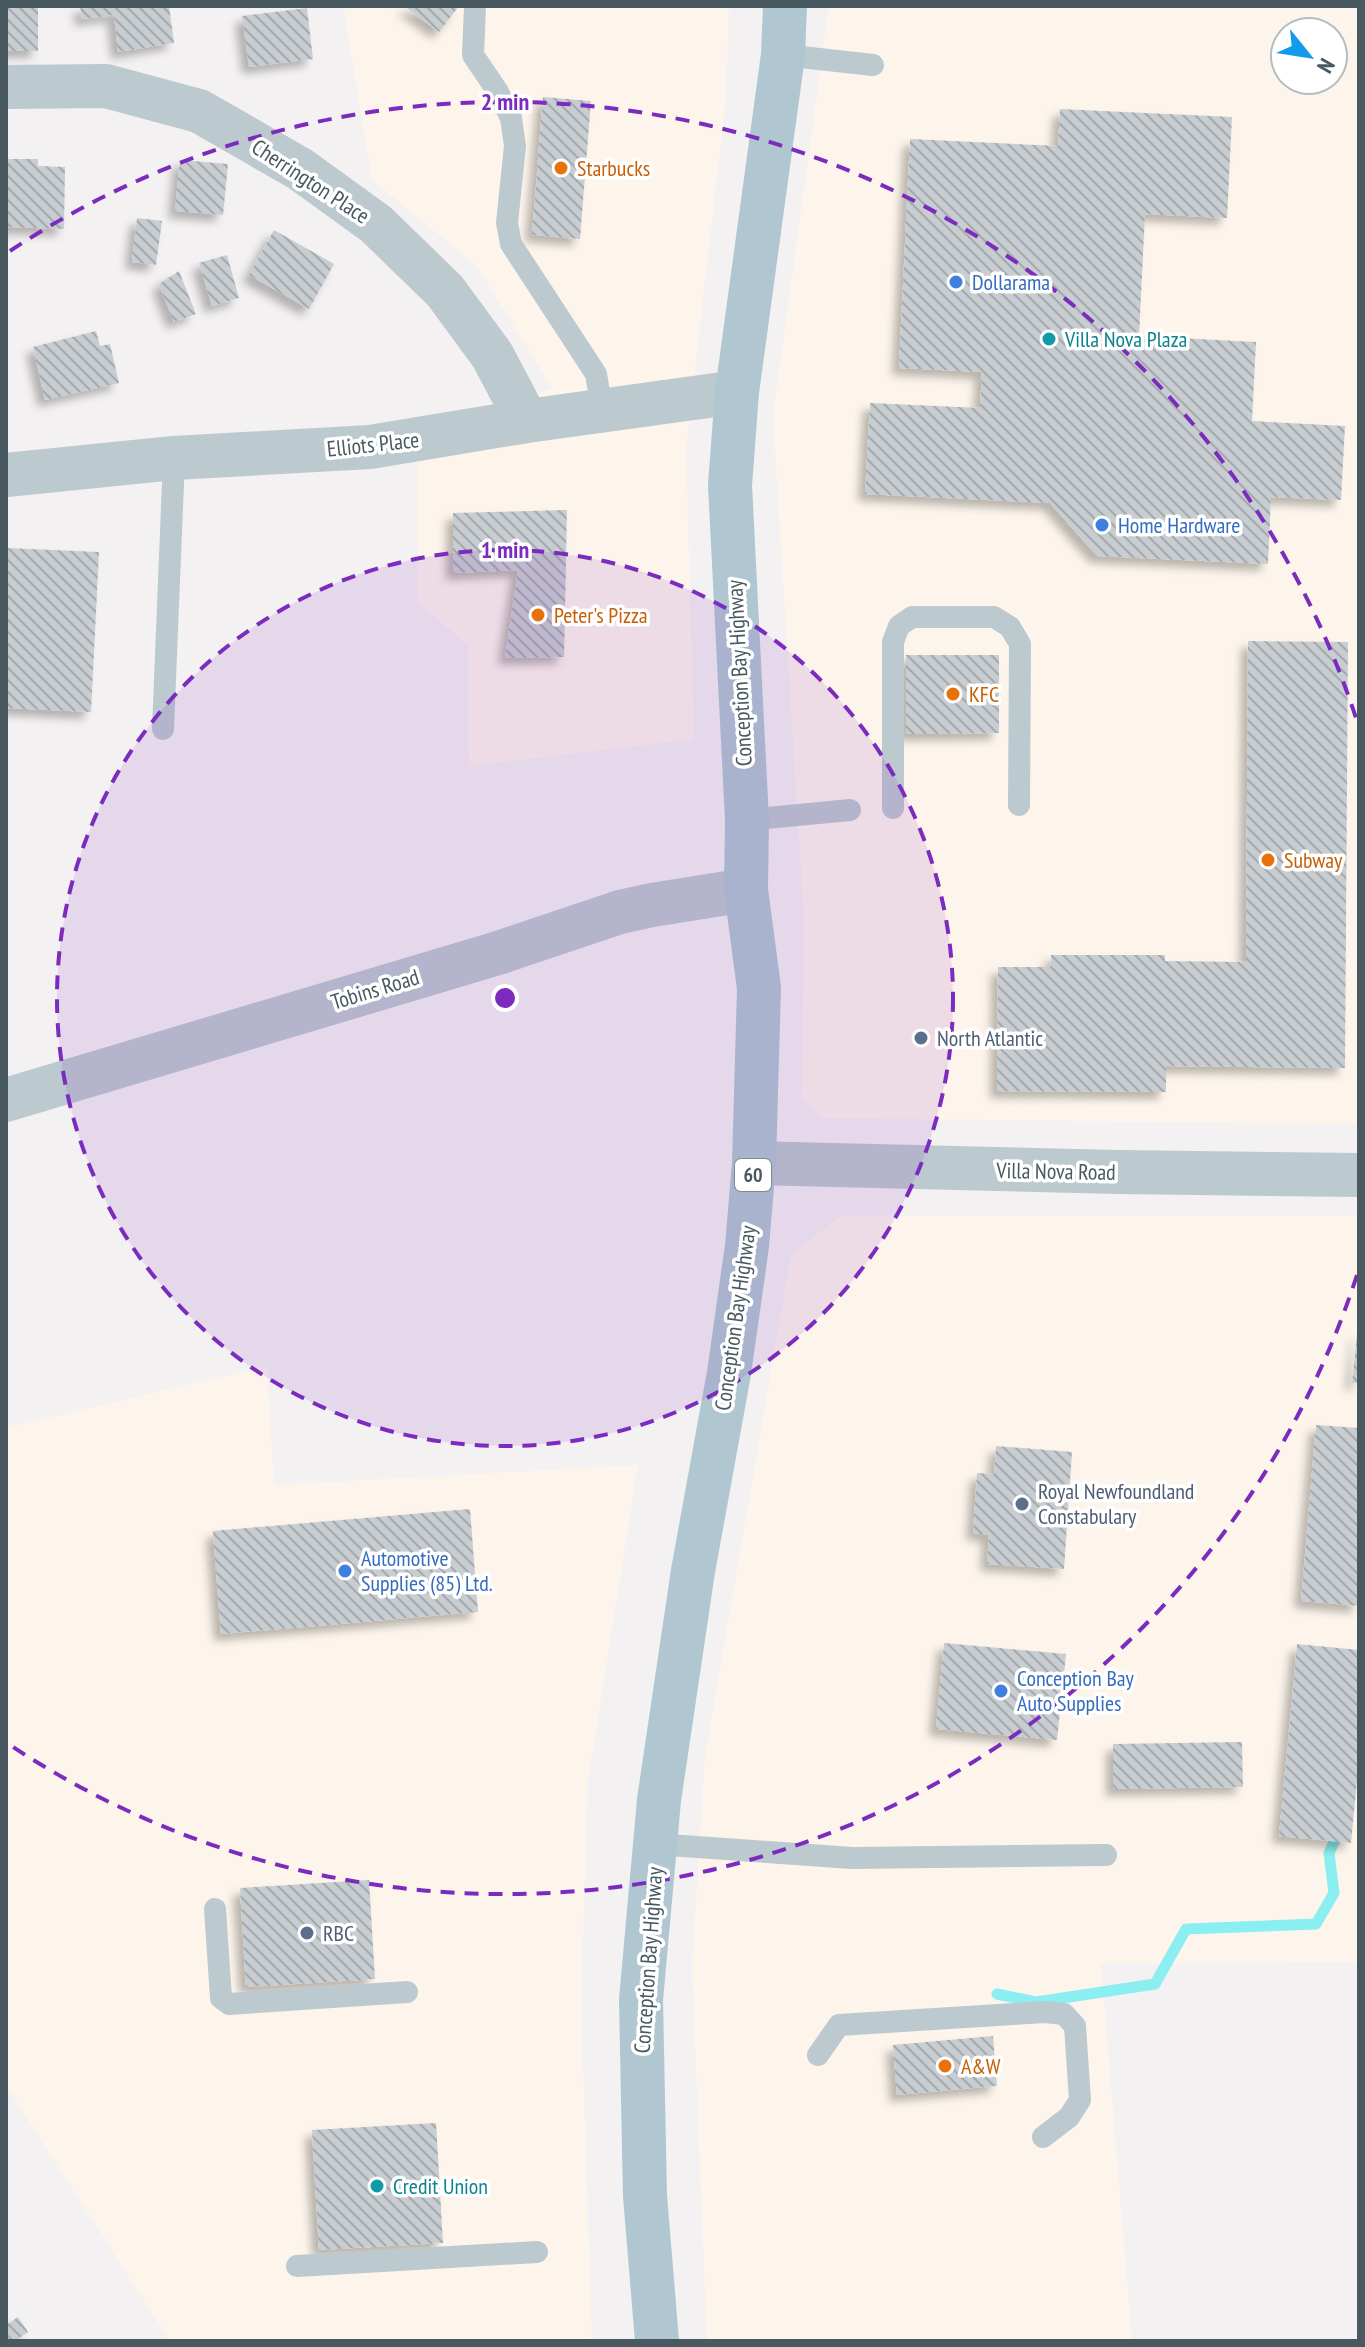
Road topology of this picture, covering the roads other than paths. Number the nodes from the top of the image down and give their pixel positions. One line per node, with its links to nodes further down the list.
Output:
1 (475, 6): 7 (lane)
2 (785, 6): 3 (main road, Conception Bay Highway / 60)
3 (783, 55): 4 (lane); 6 (main road, Conception Bay Highway / 60)
4 (873, 65)
5 (6, 87): 8 (street, Cherrington Place)
6 (737, 392): 7 (street, Elliots Place); 15 (main road, Conception Bay Highway / 60)
7 (602, 410): 8 (street, Elliots Place)
8 (527, 421): 9 (street, Elliots Place)
9 (174, 458): 10 (street, Elliots Place); 11 (lane)
10 (6, 475)
11 (163, 729)
12 (1019, 805): 13 (lane)
13 (893, 808)
14 (850, 810): 15 (lane)
15 (747, 820): 16 (main road, Conception Bay Highway / 60)
16 (746, 890): 17 (street, Tobins Road); 18 (main road, Conception Bay Highway / 60)
17 (6, 1100)
18 (754, 1163): 19 (street, Villa Nova Road); 20 (main road, Conception Bay Highway / 60)
19 (1359, 1175)
20 (655, 1844): 21 (lane); 28 (main road, Conception Bay Highway / 60)
21 (1106, 1855)
22 (215, 1909): 23 (lane)
23 (407, 1992)
24 (818, 2055): 25 (lane)
25 (1043, 2137)
26 (537, 2252): 27 (lane)
27 (297, 2266)
28 (657, 2341)

